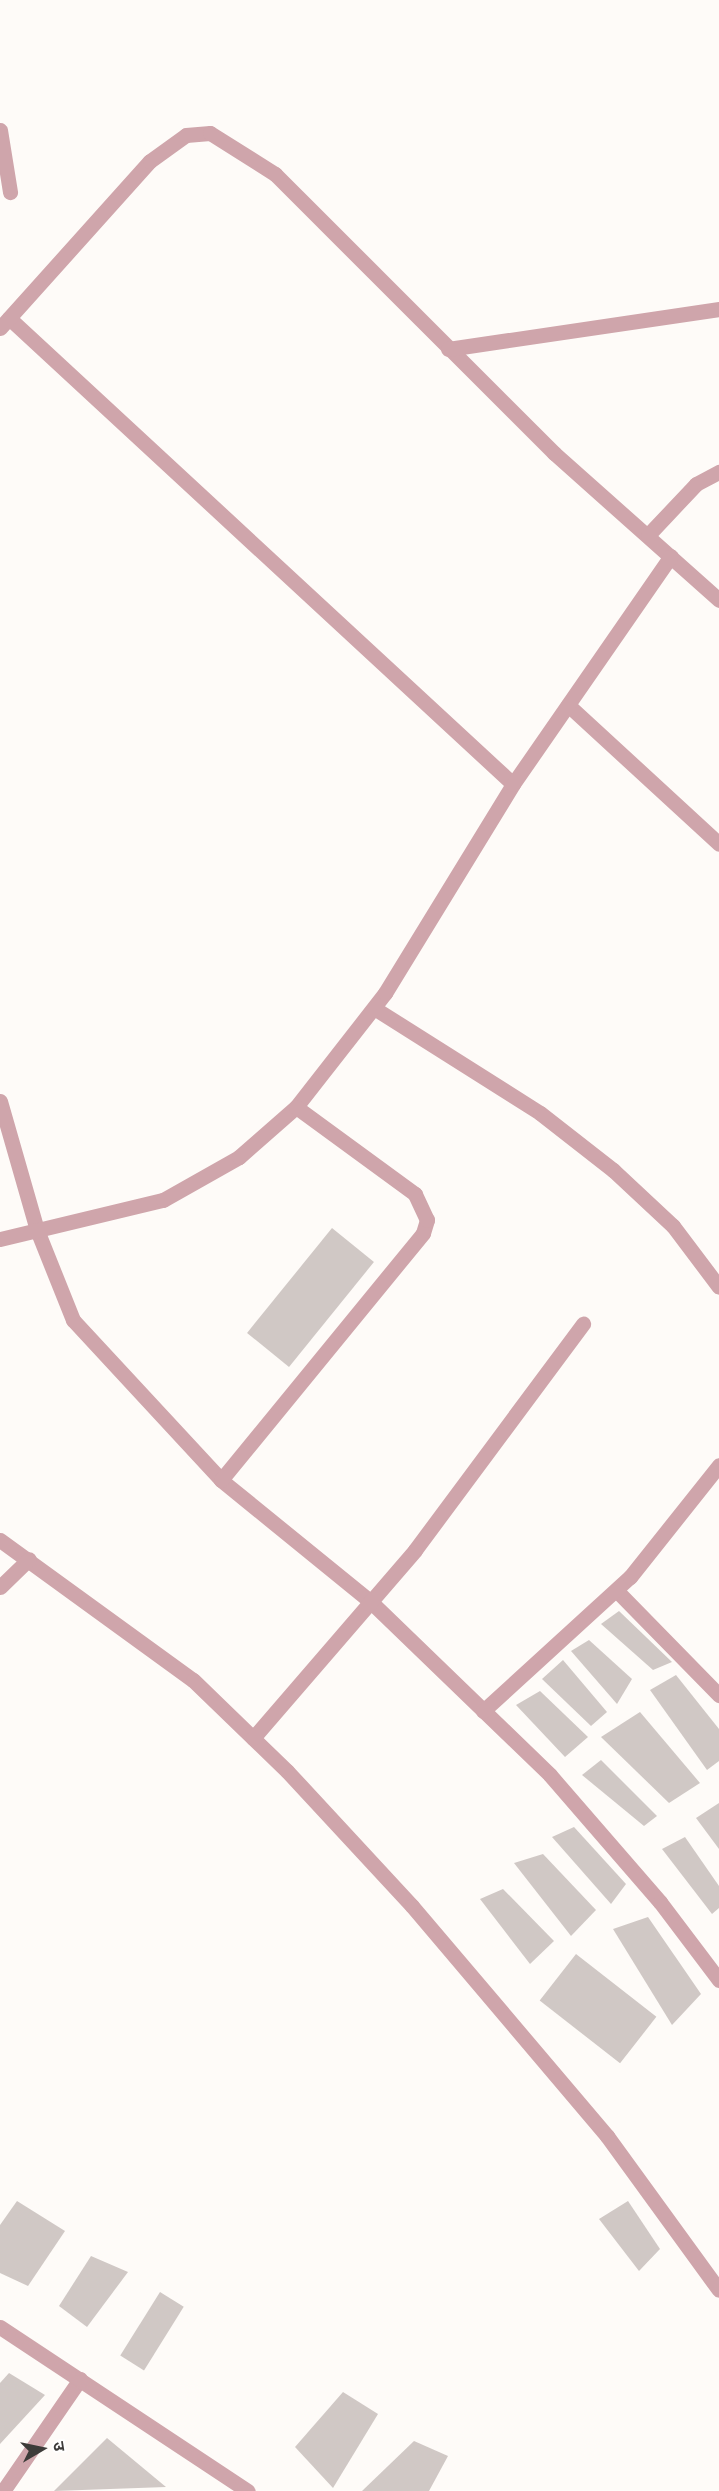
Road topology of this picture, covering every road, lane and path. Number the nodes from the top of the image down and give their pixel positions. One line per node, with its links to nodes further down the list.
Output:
1 (0, 130): 2 (street)
2 (10, 192)
3 (719, 309): 5 (street)
4 (5, 323): 5 (street); 11 (street)
5 (448, 349): 7 (street)
6 (719, 472): 7 (street)
7 (648, 535): 8 (street)
8 (671, 556): 9 (street); 10 (street)
9 (719, 600)
10 (568, 705): 11 (street); 12 (street)
11 (513, 784): 13 (street)
12 (719, 844)
13 (374, 1008): 15 (street); 18 (street)
14 (0, 1101): 16 (street)
15 (296, 1107): 16 (street); 21 (street)
16 (37, 1230): 17 (street); 21 (street)
17 (0, 1239)
18 (719, 1287)
19 (583, 1324): 26 (street)
20 (719, 1465): 25 (street)
21 (221, 1480): 26 (street)
22 (0, 1540): 23 (street)
23 (28, 1559): 24 (street); 29 (street)
24 (0, 1587)
25 (617, 1591): 27 (street); 28 (street)
26 (370, 1601): 28 (street); 29 (street)
27 (719, 1695)
28 (483, 1711): 30 (street)
29 (253, 1738): 31 (street)
30 (719, 1980)
31 (719, 2290)
32 (0, 2327): 33 (street)
33 (80, 2379): 34 (street); 35 (street)
34 (3, 2491)
35 (248, 2491)

